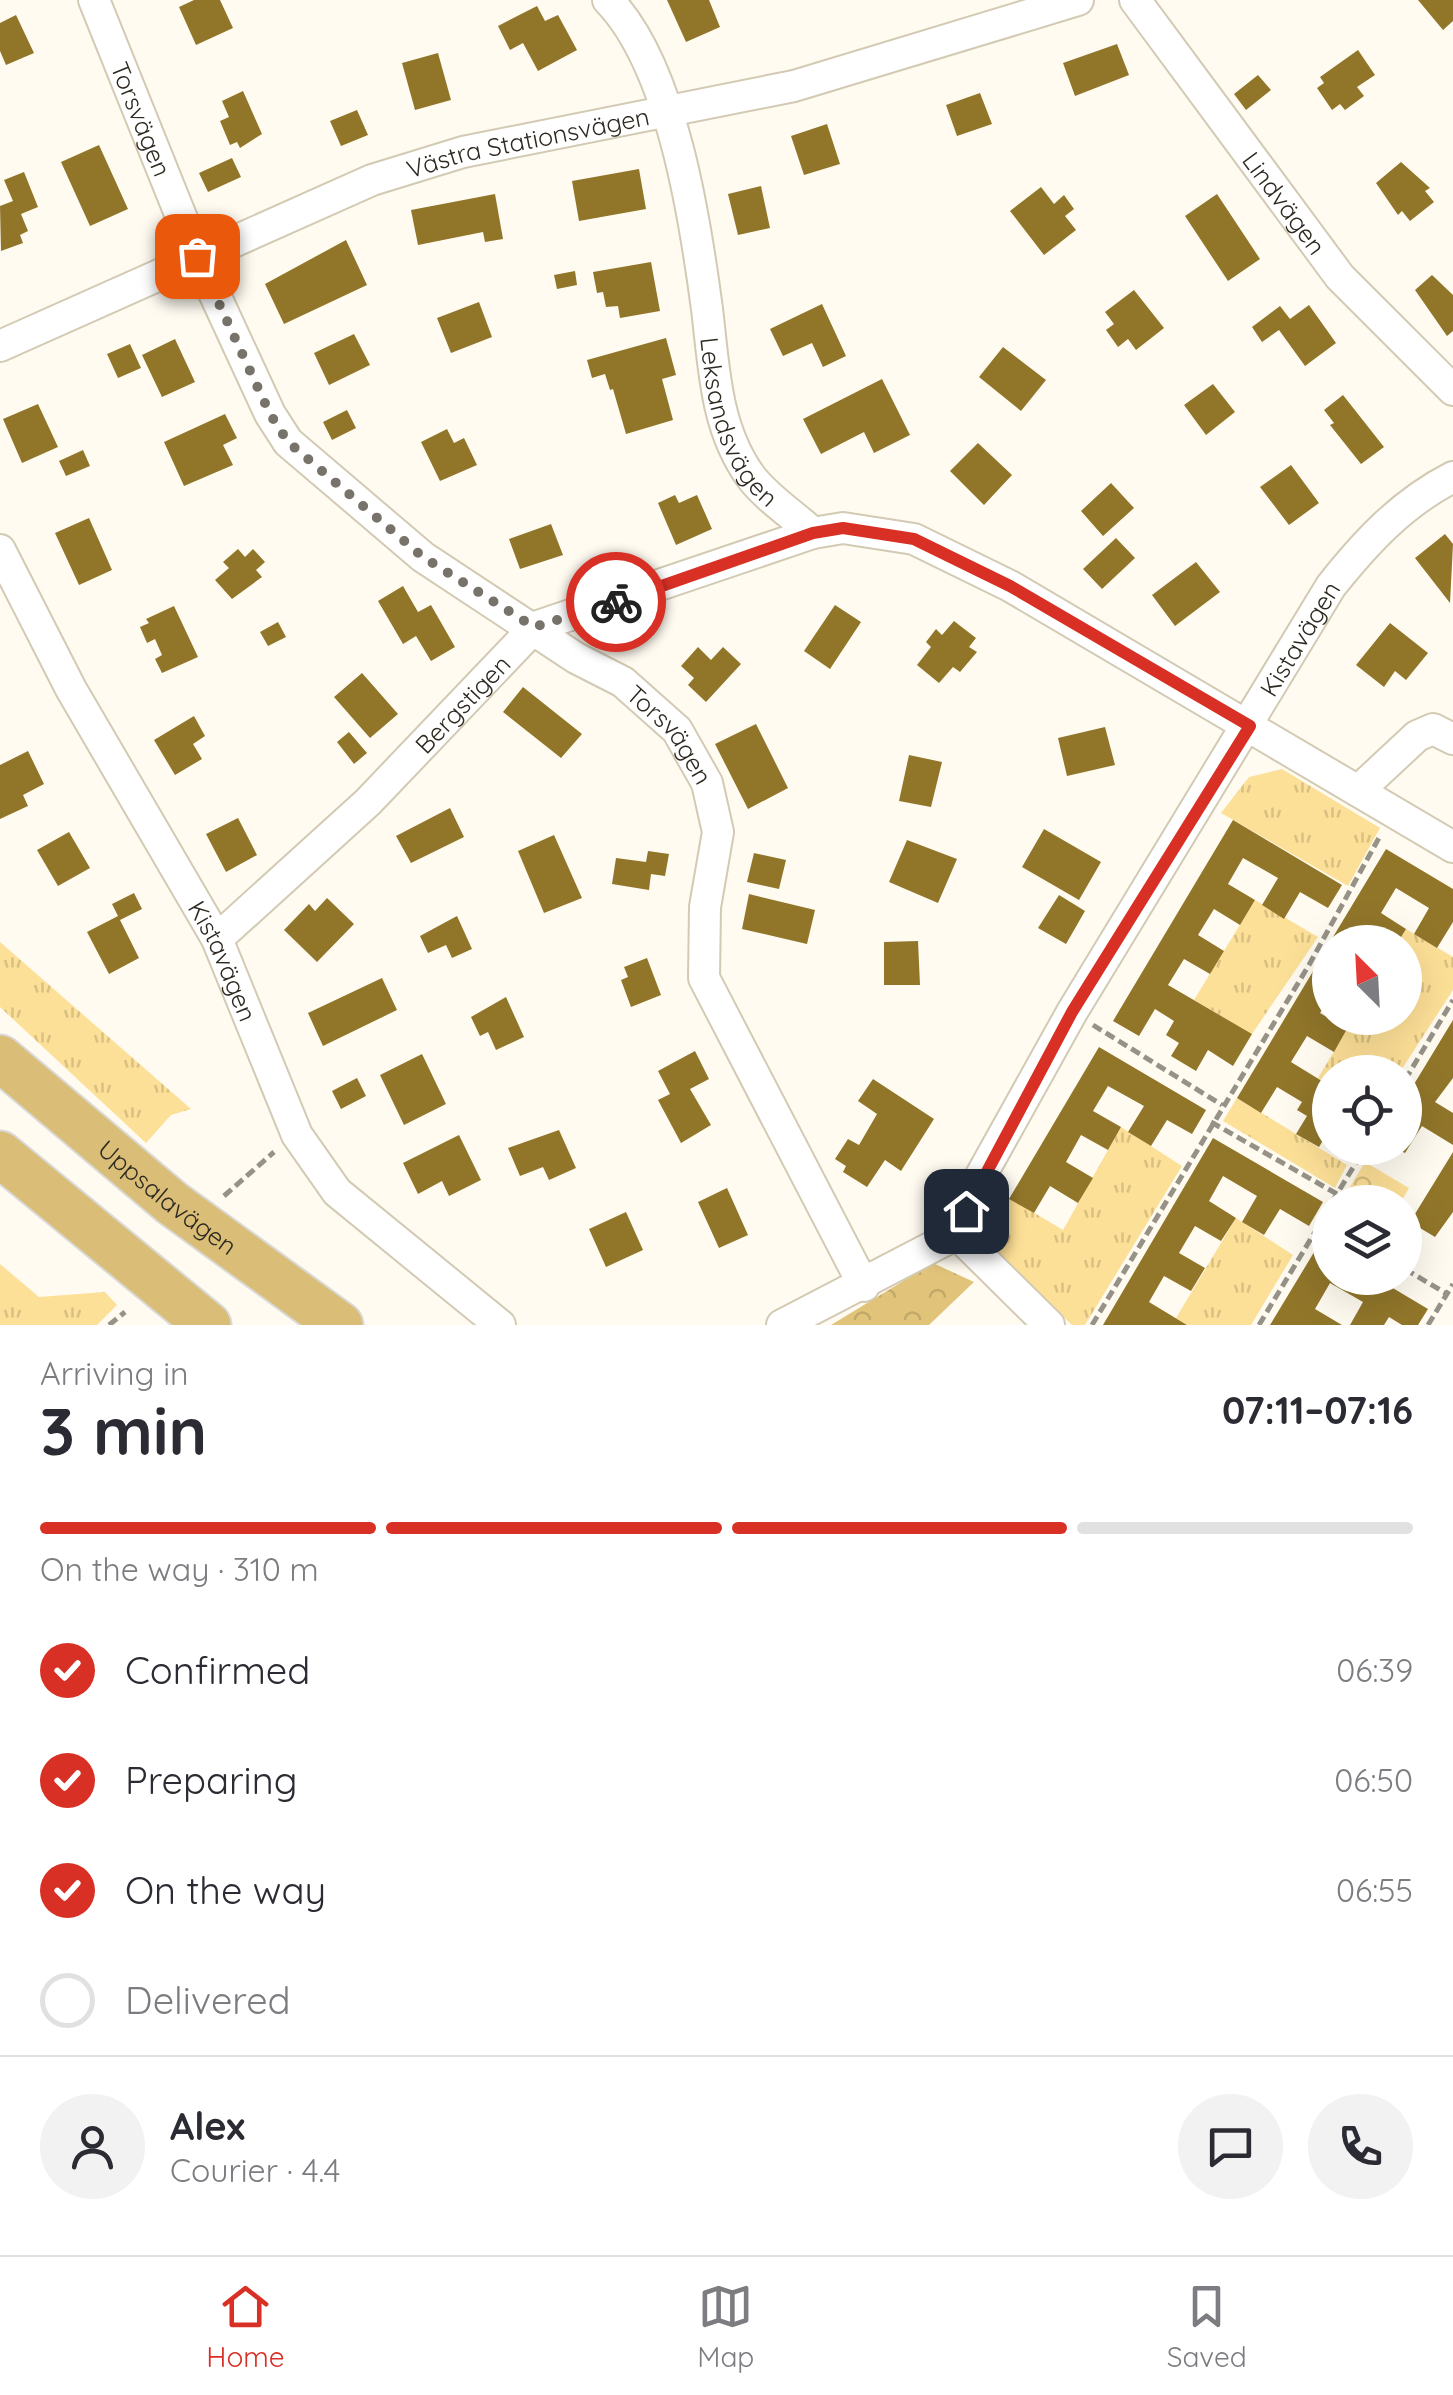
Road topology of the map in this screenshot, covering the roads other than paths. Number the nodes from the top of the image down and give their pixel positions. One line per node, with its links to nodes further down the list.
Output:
1 (94, 0): 7 (street, Torsvägen)
2 (608, 0): 6 (street, Leksandsvägen)
3 (1078, 0): 5 (street, Västra Stationsvägen)
4 (1135, 0): 9 (street, Lindvägen)
5 (992, 13): 6 (street, Västra Stationsvägen)
6 (666, 114): 7 (street, Västra Stationsvägen); 11 (street, Leksandsvägen)
7 (197, 256): 8 (street, Västra Stationsvägen); 13 (street, Torsvägen)
8 (0, 346)
9 (1453, 390)
10 (1453, 477): 14 (street, Kistavägen)
11 (813, 533): 13 (street, Bergstigen); 14 (street)
12 (0, 550): 18 (street, Kistavägen)
13 (534, 627): 18 (street, Bergstigen); 22 (street, Torsvägen)
14 (1250, 726): 16 (street); 21 (street, Kistavägen)
15 (1453, 739): 16 (street)
16 (1358, 791): 17 (street)
17 (1453, 847)
18 (217, 939): 25 (street, Kistavägen)
19 (0, 1058): 24 (highway, Uppsalavägen)
20 (0, 1154): 23 (highway)
21 (957, 1234): 22 (street); 27 (street)
22 (864, 1286): 26 (street)
23 (208, 1325)
24 (340, 1325)
25 (500, 1325)
26 (782, 1325)
27 (1048, 1325)

